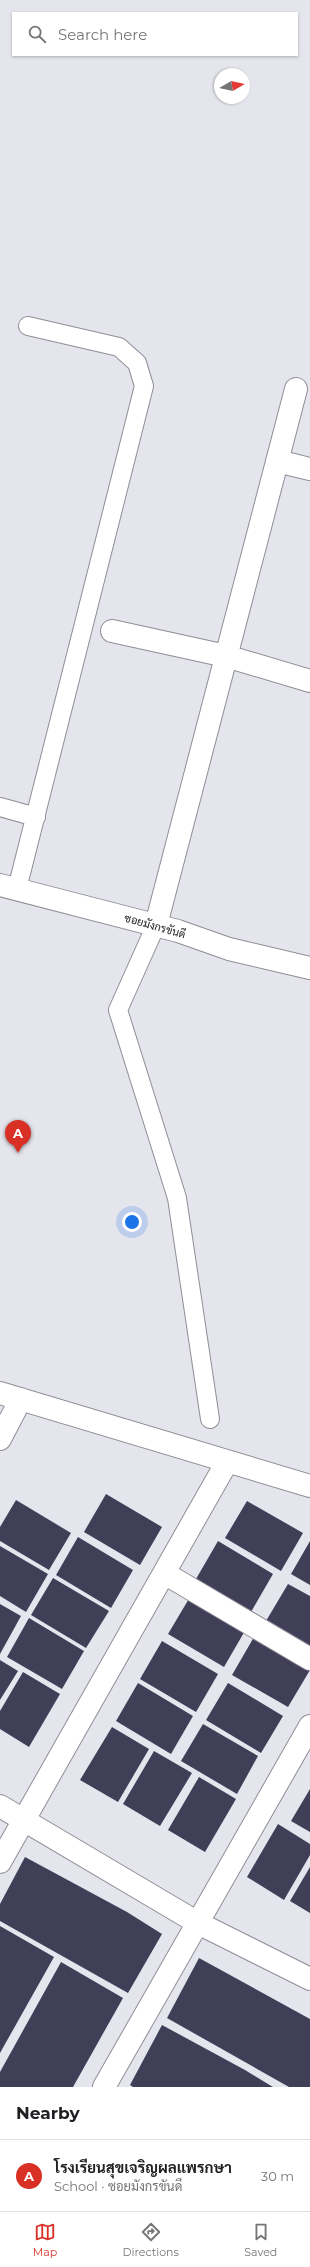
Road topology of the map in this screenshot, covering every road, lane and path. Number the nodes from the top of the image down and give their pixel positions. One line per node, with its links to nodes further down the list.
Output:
1 (28, 326): 9 (lane)
2 (296, 389): 3 (street)
3 (277, 460): 4 (street); 6 (street)
4 (310, 469)
5 (112, 631): 6 (street)
6 (226, 656): 7 (street); 11 (street)
7 (310, 681)
8 (0, 807): 9 (lane)
9 (36, 817): 10 (lane)
10 (9, 887): 11 (street, ซอยมังกรขันดี)
11 (156, 925): 12 (street, ซอยมังกรขันดี); 15 (lane)
12 (310, 968)
13 (0, 1393): 14 (street)
14 (21, 1400): 16 (street); 17 (street)
15 (210, 1419)
16 (0, 1439)
17 (227, 1462): 18 (street); 19 (street)
18 (310, 1486)
19 (164, 1573): 20 (street); 23 (street)
20 (310, 1659)
21 (310, 1726): 25 (street)
22 (0, 1806): 23 (street)
23 (24, 1820): 24 (street); 25 (street)
24 (0, 1862)
25 (198, 1923): 26 (street); 27 (street)
26 (310, 1979)
27 (104, 2087)

